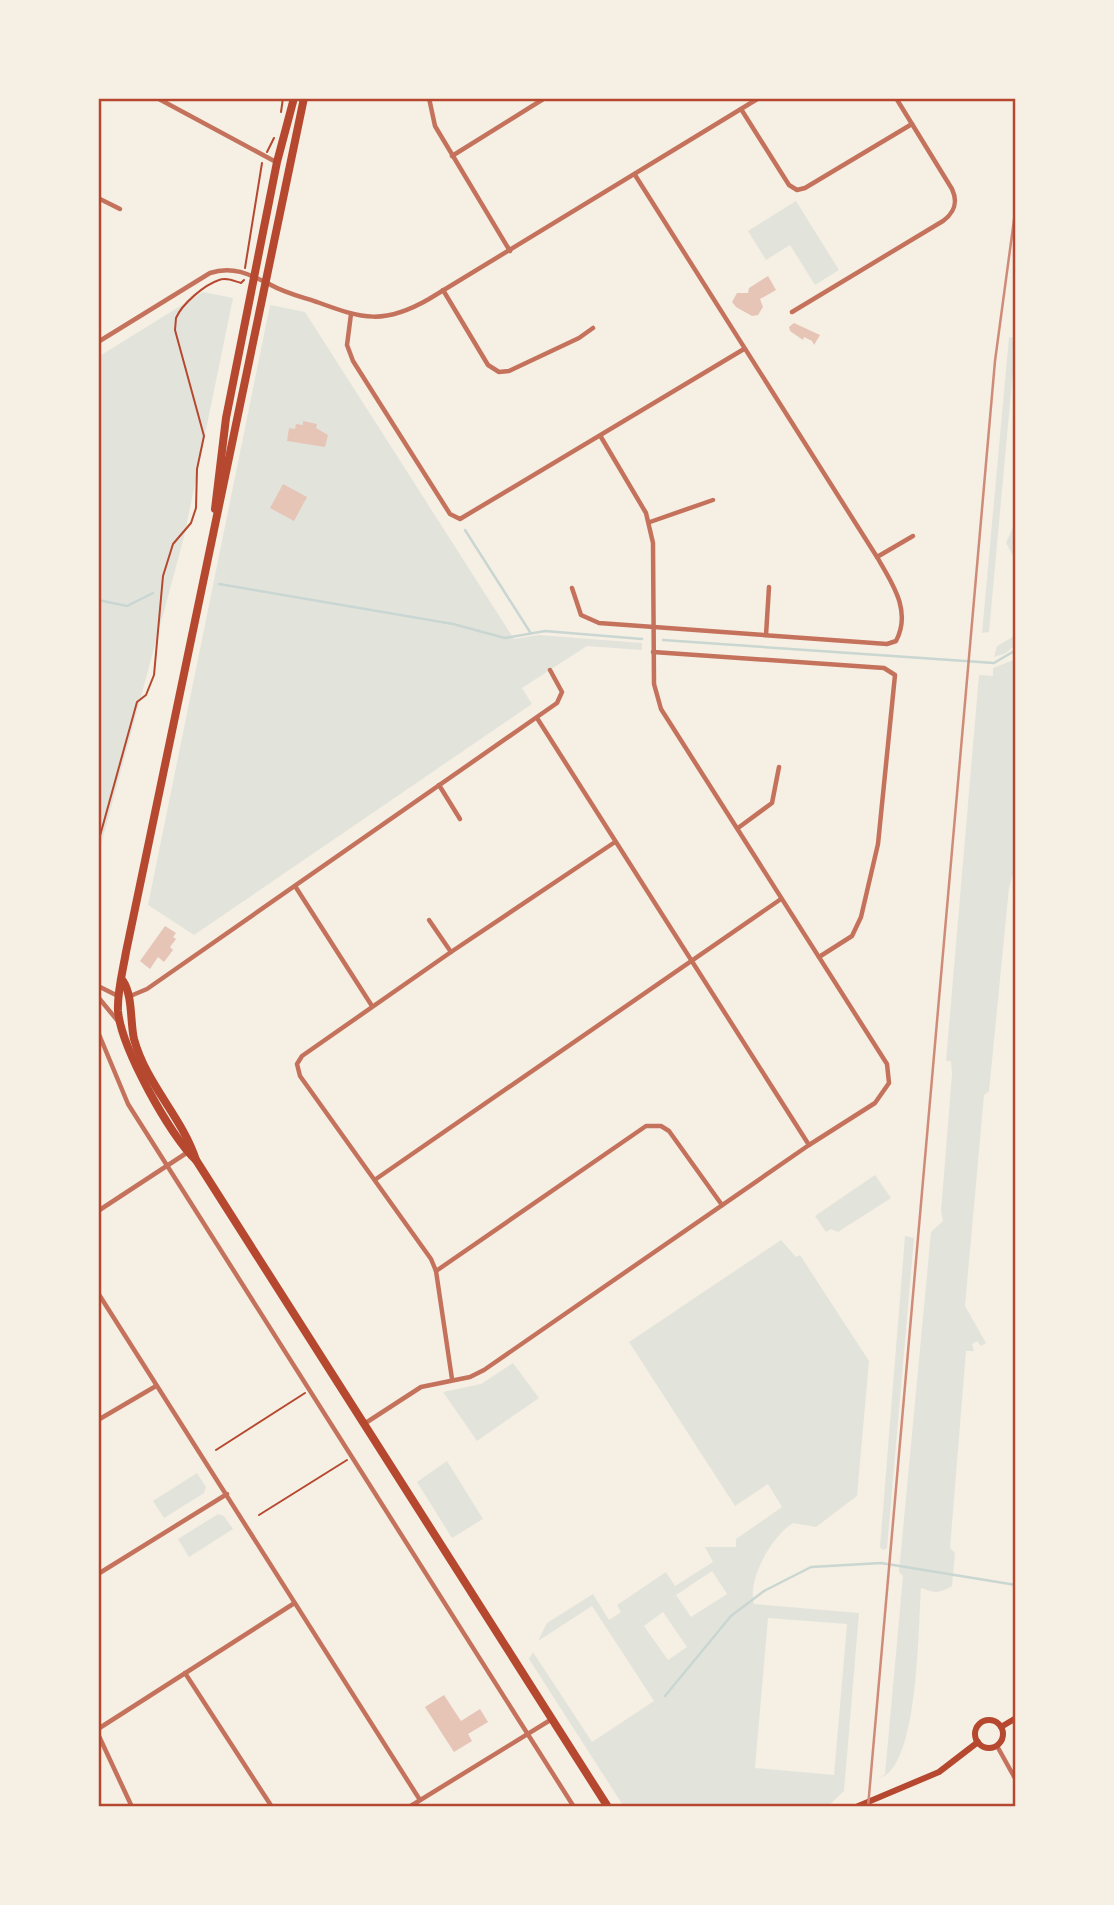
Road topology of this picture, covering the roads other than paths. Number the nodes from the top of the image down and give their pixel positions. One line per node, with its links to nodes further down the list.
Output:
1 (157, 98): 11 (street)
2 (294, 98): 11 (highway)
3 (304, 98): 17 (highway)
4 (429, 98): 10 (street)
5 (545, 98): 10 (street)
6 (759, 98): 8 (street)
7 (896, 98): 9 (street)
8 (741, 109): 9 (street); 12 (street)
9 (912, 124): 19 (street)
10 (452, 156): 15 (street)
11 (277, 162): 16 (highway)
12 (635, 175): 15 (street); 23 (street)
13 (98, 198): 14 (street)
14 (120, 209)
15 (510, 251): 18 (street)
16 (254, 276): 17 (street); 22 (street); 26 (highway)
17 (267, 283): 20 (street); 26 (highway)
18 (443, 290): 20 (street); 21 (street)
19 (792, 313)
20 (351, 314): 24 (street)
21 (593, 328)
22 (98, 342)
23 (744, 349): 24 (street); 29 (street)
24 (601, 437): 27 (street)
25 (713, 500): 27 (street)
26 (215, 522): 48 (highway)
27 (650, 522): 32 (street)
28 (913, 536): 29 (street)
29 (877, 557): 33 (street)
30 (769, 587): 33 (street)
31 (572, 588): 32 (street)
32 (653, 626): 33 (street); 34 (street)
33 (766, 635)
34 (653, 652): 40 (street); 46 (street)
35 (550, 670): 36 (street)
36 (537, 718): 38 (street); 41 (street)
37 (779, 767): 40 (street)
38 (439, 785): 39 (street); 42 (street)
39 (460, 819)
40 (738, 828): 43 (street)
41 (615, 842): 45 (street); 47 (street)
42 (295, 886): 52 (street); 53 (street)
43 (781, 899): 46 (street); 47 (street)
44 (429, 920): 45 (street)
45 (451, 951): 53 (street)
46 (819, 957): 56 (street)
47 (692, 960): 56 (street); 60 (street)
48 (123, 981): 50 (highway); 52 (highway)
49 (98, 986): 50 (street)
50 (118, 996): 52 (highway); 54 (highway)
51 (98, 998): 54 (street)
52 (128, 998): 58 (highway)
53 (372, 1006): 60 (street)
54 (120, 1023): 57 (highway)
55 (98, 1032): 59 (street)
56 (809, 1145): 61 (street)
57 (188, 1152): 58 (highway); 59 (street)
58 (197, 1160): 68 (highway)
59 (167, 1166): 62 (street); 77 (street)
60 (376, 1179): 63 (street)
61 (722, 1205): 63 (street); 65 (street)
62 (98, 1211)
63 (436, 1271): 65 (street)
64 (98, 1293): 66 (street)
65 (452, 1379): 68 (street)
66 (156, 1386): 67 (street); 69 (street)
67 (98, 1420)
68 (364, 1424): 74 (highway)
69 (227, 1494): 70 (street); 71 (street)
70 (98, 1574)
71 (293, 1604): 72 (street); 81 (street)
72 (185, 1673): 76 (street); 83 (street)
73 (1016, 1718): 75 (main road)
74 (552, 1719): 77 (street); 86 (highway)
75 (1001, 1727): 78 (main road); 79 (main road)
76 (98, 1732): 82 (street)
77 (527, 1734): 81 (street); 85 (street)
78 (978, 1742): 79 (main road); 87 (main road)
79 (997, 1746): 80 (street)
80 (1016, 1780)
81 (420, 1800): 84 (street)
82 (132, 1807)
83 (272, 1807)
84 (409, 1807)
85 (575, 1807)
86 (608, 1807)
87 (856, 1807)

